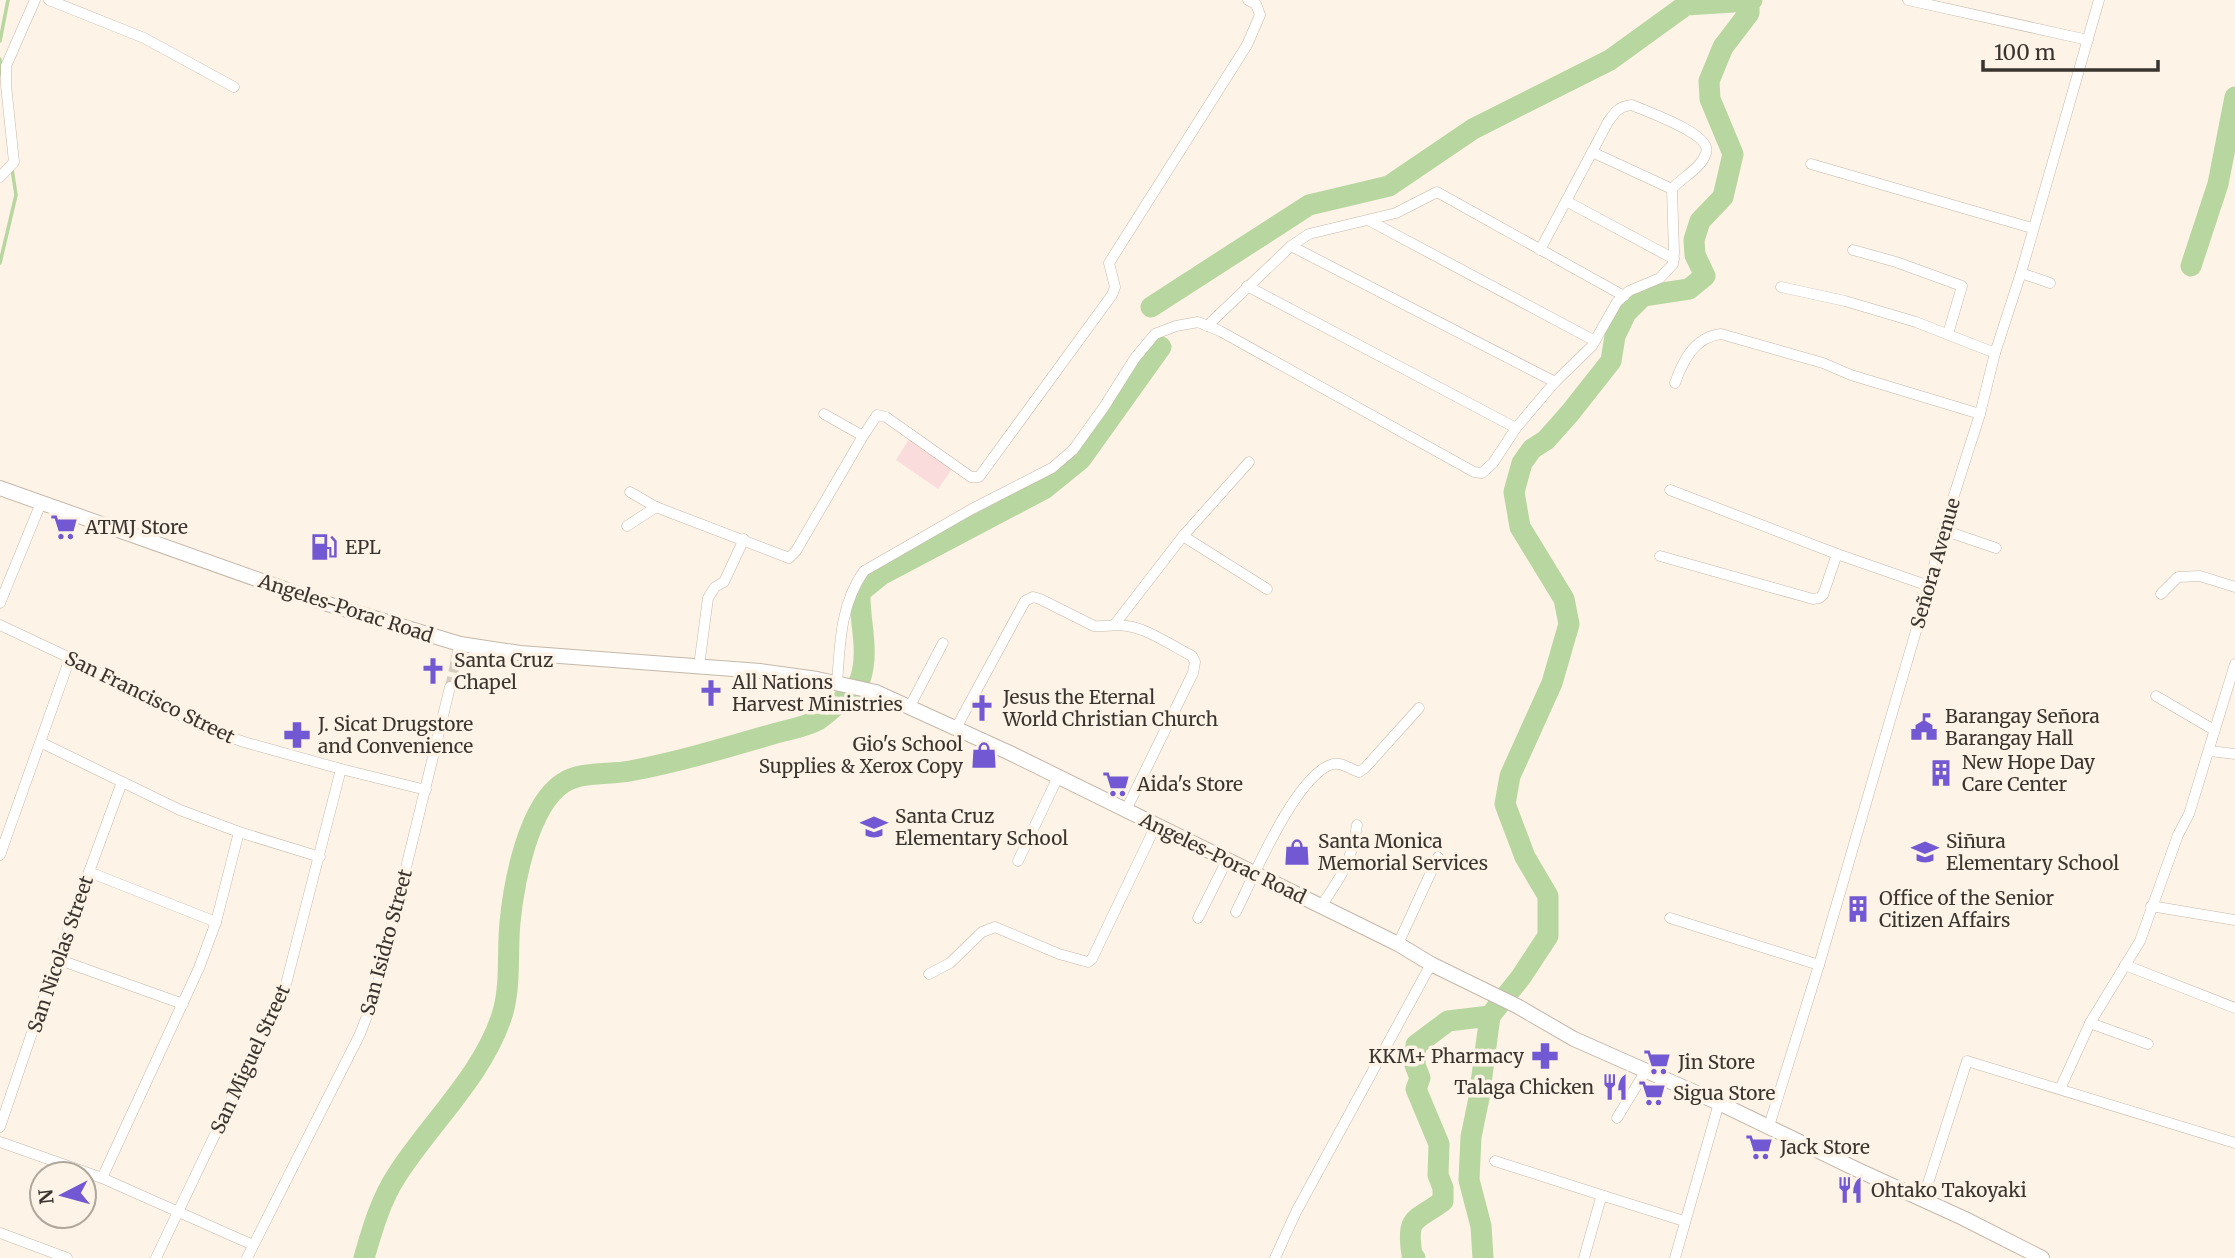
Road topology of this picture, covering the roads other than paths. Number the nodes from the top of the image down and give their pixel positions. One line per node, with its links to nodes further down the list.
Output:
1 (35, 0): 10 (street)
2 (49, 0): 7 (street)
3 (1248, 0): 33 (street)
4 (1908, 0): 6 (street)
5 (2099, 0): 6 (street, Señora Avenue)
6 (2088, 40): 14 (street, Señora Avenue)
7 (234, 87)
8 (1592, 152): 11 (street); 11 (street); 12 (street)
9 (1811, 163): 14 (street)
10 (0, 177)
11 (1672, 189): 18 (street)
12 (1566, 201): 16 (street); 18 (street)
13 (1370, 221): 15 (street); 16 (street); 26 (street)
14 (2032, 228): 19 (street, Señora Avenue)
15 (1291, 246): 21 (street); 28 (street)
16 (1540, 250): 23 (street)
17 (1853, 250): 25 (street)
18 (1674, 259): 23 (street)
19 (2021, 273): 20 (street); 27 (street, Señora Avenue)
20 (2050, 283)
21 (1247, 286): 24 (street); 32 (street)
22 (1781, 287): 25 (street)
23 (1624, 296): 26 (street)
24 (1207, 326): 32 (street); 60 (street)
25 (1948, 334): 27 (street)
26 (1595, 341): 28 (street)
27 (1995, 353): 31 (street, Señora Avenue)
28 (1555, 382): 32 (street)
29 (1675, 383): 31 (street)
30 (824, 414): 33 (street)
31 (1980, 414): 41 (street, Señora Avenue)
32 (1516, 428)
33 (863, 436): 43 (street)
34 (1249, 462): 42 (street)
35 (0, 488): 38 (main road, Angeles-Porac Road)
36 (1670, 490): 45 (street)
37 (630, 492): 39 (street)
38 (41, 503): 51 (street); 55 (main road, Angeles-Porac Road)
39 (656, 507): 40 (street); 43 (street)
40 (627, 526)
41 (1943, 530): 44 (street); 47 (street, Señora Avenue)
42 (1184, 536): 49 (street); 52 (street)
43 (744, 539): 59 (street)
44 (1996, 548)
45 (1836, 554): 46 (street); 47 (street)
46 (1660, 556)
47 (1928, 586): 95 (street, Señora Avenue)
48 (2235, 587): 50 (street)
49 (1267, 589)
50 (2161, 594)
51 (0, 603)
52 (1115, 624): 65 (street); 74 (street)
53 (0, 625): 56 (street, San Francisco Street)
54 (943, 643): 63 (street)
55 (460, 644): 57 (street); 59 (main road, Angeles-Porac Road)
56 (70, 659): 67 (street); 70 (street, San Francisco Street)
57 (456, 660)
58 (2235, 664): 66 (street)
59 (699, 666): 60 (main road, Angeles-Porac Road)
60 (841, 685): 63 (main road, Angeles-Porac Road)
61 (450, 687): 73 (street, San Isidro Street)
62 (2156, 696): 66 (street)
63 (910, 706): 65 (main road, Angeles-Porac Road)
64 (1419, 708): 84 (street)
65 (956, 727): 71 (main road, Angeles-Porac Road)
66 (2214, 730): 68 (street)
67 (42, 743): 72 (street); 78 (street)
68 (2210, 751): 69 (street); 86 (street)
69 (2235, 754)
70 (341, 769): 73 (street, San Francisco Street); 79 (street, San Miguel Street)
71 (1058, 777): 74 (main road, Angeles-Porac Road); 82 (street)
72 (122, 782): 77 (street); 83 (street, San Nicolas Street)
73 (426, 790): 117 (street, San Isidro Street)
74 (1126, 810): 75 (main road, Angeles-Porac Road)
75 (1156, 825): 81 (main road, Angeles-Porac Road); 97 (street)
76 (1357, 825): 85 (street)
77 (239, 832): 79 (street); 91 (street)
78 (0, 855)
79 (320, 857): 114 (street, San Miguel Street)
80 (1438, 857): 92 (street)
81 (1227, 860): 84 (main road, Angeles-Porac Road); 88 (street)
82 (1018, 861)
83 (89, 872): 91 (street); 93 (street, San Nicolas Street)
84 (1256, 874): 85 (main road, Angeles-Porac Road); 87 (street)
85 (1321, 906): 92 (main road, Angeles-Porac Road)
86 (2151, 906): 90 (street); 96 (street)
87 (1236, 912)
88 (1198, 918)
89 (1670, 918): 95 (street)
90 (2235, 920)
91 (216, 922): 98 (street)
92 (1398, 944): 94 (main road, Angeles-Porac Road)
93 (57, 959): 98 (street); 106 (street, San Nicolas Street)
94 (1431, 964): 102 (main road, Angeles-Porac Road); 121 (street)
95 (1819, 965): 107 (street, Señora Avenue)
96 (2125, 965): 99 (street); 100 (street)
97 (929, 974)
98 (183, 1004): 111 (street)
99 (2235, 1008)
100 (2090, 1023): 101 (street); 103 (street)
101 (2148, 1044)
102 (1645, 1072): 104 (main road, Angeles-Porac Road); 105 (street)
103 (2060, 1089): 109 (street); 113 (street)
104 (1718, 1103): 107 (main road, Angeles-Porac Road); 115 (street)
105 (1617, 1118)
106 (0, 1126)
107 (1769, 1126): 113 (main road, Angeles-Porac Road)
108 (0, 1142): 111 (street)
109 (2235, 1143)
110 (1495, 1161): 112 (street)
111 (102, 1178): 114 (street)
112 (1604, 1196): 115 (street); 122 (street)
113 (1923, 1199): 124 (main road, Angeles-Porac Road)
114 (179, 1212): 117 (street); 119 (street, San Miguel Street)
115 (1684, 1221): 123 (street)
116 (0, 1233): 118 (street)
117 (253, 1245): 120 (street, San Isidro Street)
118 (67, 1258)
119 (156, 1258)
120 (247, 1258)
121 (1275, 1258)
122 (1584, 1258)
123 (1675, 1258)
124 (2042, 1258)

